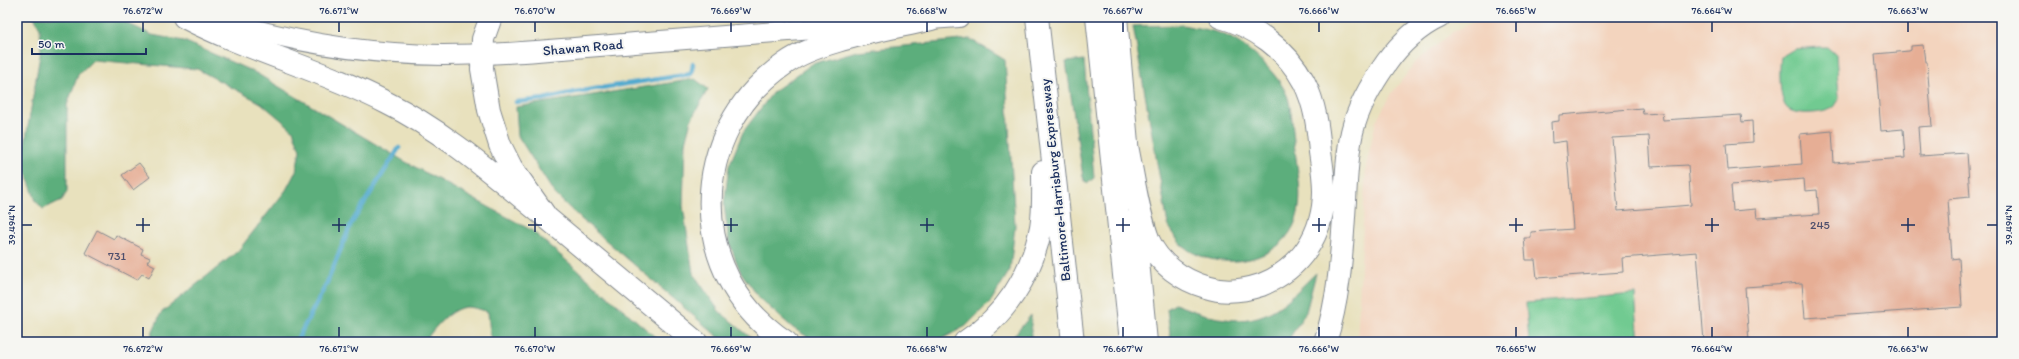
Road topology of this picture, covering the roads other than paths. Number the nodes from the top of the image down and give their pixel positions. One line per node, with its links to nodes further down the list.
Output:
1 (184, 17): 15 (highway)
2 (211, 17): 12 (main road, Shawan Road)
3 (491, 17): 12 (highway)
4 (959, 17): 10 (main road, Shawan Road)
5 (1037, 17): 13 (highway, Baltimore-Harrisburg Expressway)
6 (1097, 17): 11 (highway)
7 (1116, 17): 11 (highway)
8 (1220, 17): 14 (highway)
9 (1439, 17): 22 (highway)
10 (930, 19): 12 (main road, Shawan Road); 17 (highway)
11 (1109, 47): 14 (highway); 20 (highway)
12 (481, 54): 15 (highway)
13 (1046, 103): 18 (highway); 19 (highway, Baltimore-Harrisburg Expressway)
14 (1126, 141): 21 (highway)
15 (547, 218): 16 (highway)
16 (696, 342)
17 (786, 342)
18 (964, 342)
19 (1073, 342)
20 (1131, 342)
21 (1146, 342)
22 (1325, 342)

